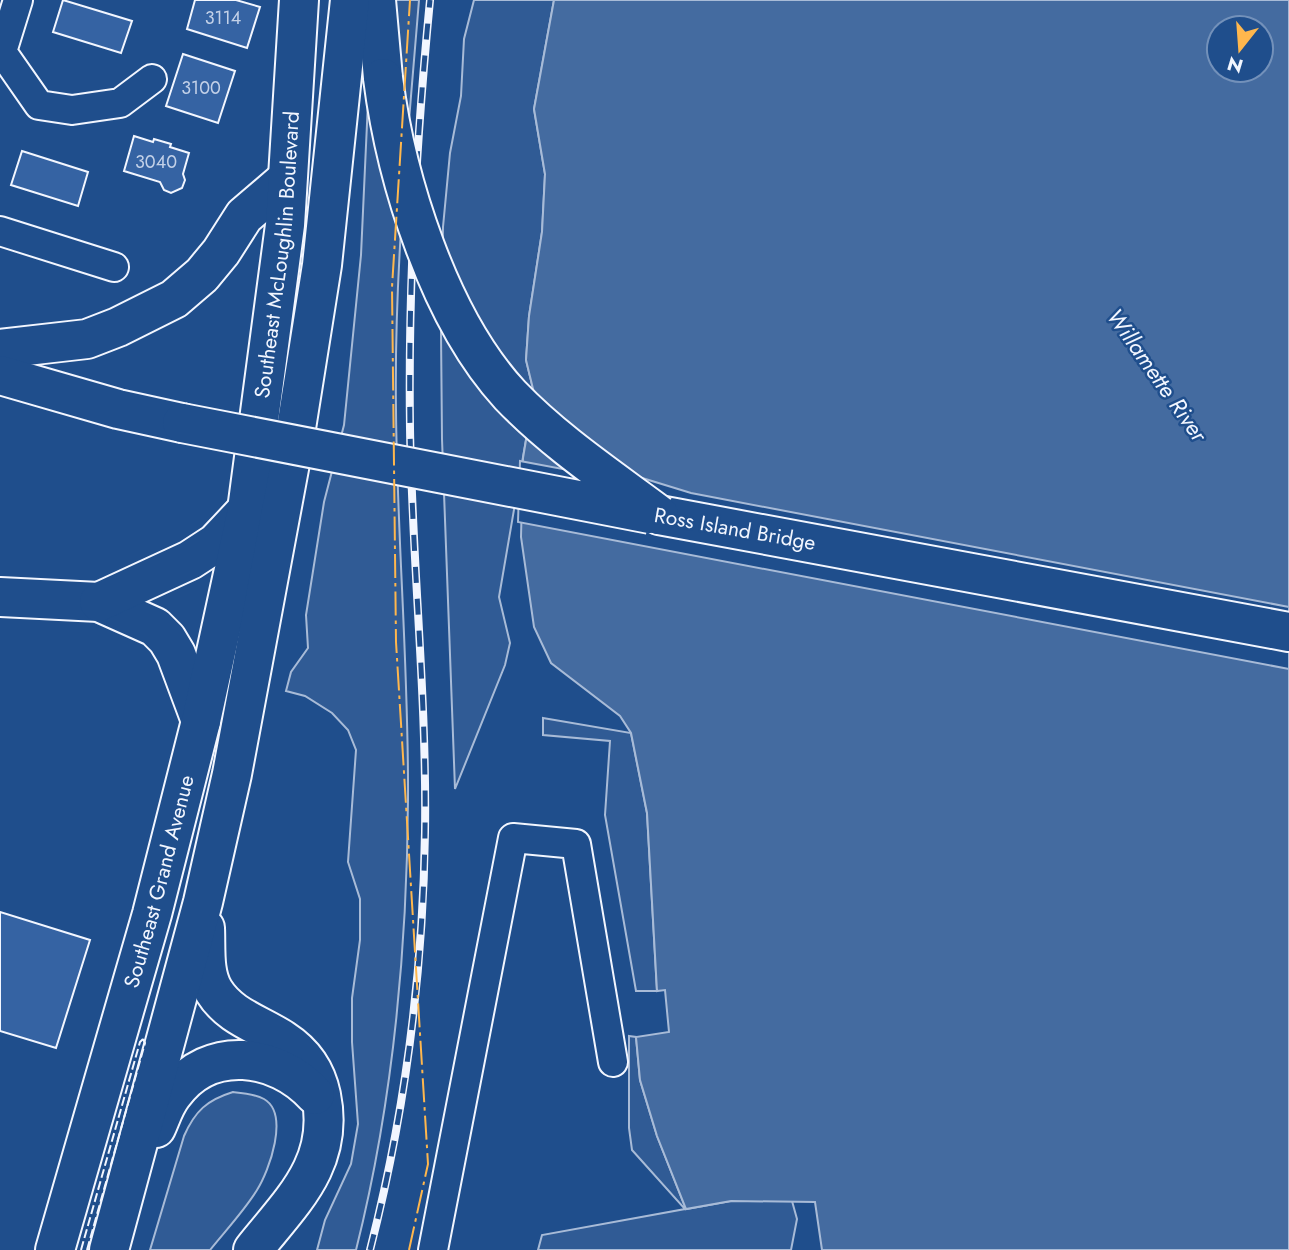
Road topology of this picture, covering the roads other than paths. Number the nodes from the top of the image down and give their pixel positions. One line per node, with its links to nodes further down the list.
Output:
1 (18, 0): 5 (street)
2 (299, 0): 7 (highway, Southeast McLoughlin Boulevard)
3 (350, 0): 18 (highway, Southeast McLoughlin Boulevard)
4 (376, 0): 13 (highway, bridge)
5 (3, 42): 6 (street)
6 (152, 79)
7 (286, 180): 10 (highway); 12 (highway, Southeast McLoughlin Boulevard)
8 (0, 231): 9 (street)
9 (114, 267)
10 (0, 349)
11 (0, 376): 13 (highway, Ross Island Bridge, bridge)
12 (247, 510): 15 (highway); 17 (highway, Southeast Grand Avenue)
13 (659, 515): 16 (highway, Ross Island Bridge)
14 (0, 597): 15 (highway)
15 (99, 602): 17 (highway)
16 (1289, 632)
17 (201, 721): 22 (highway, Southeast Grand Avenue)
18 (203, 902): 20 (highway); 21 (highway)
19 (613, 1062): 25 (street)
20 (323, 1104): 21 (highway); 24 (highway)
21 (124, 1201): 23 (highway)
22 (55, 1250)
23 (109, 1250)
24 (253, 1250)
25 (433, 1250)

